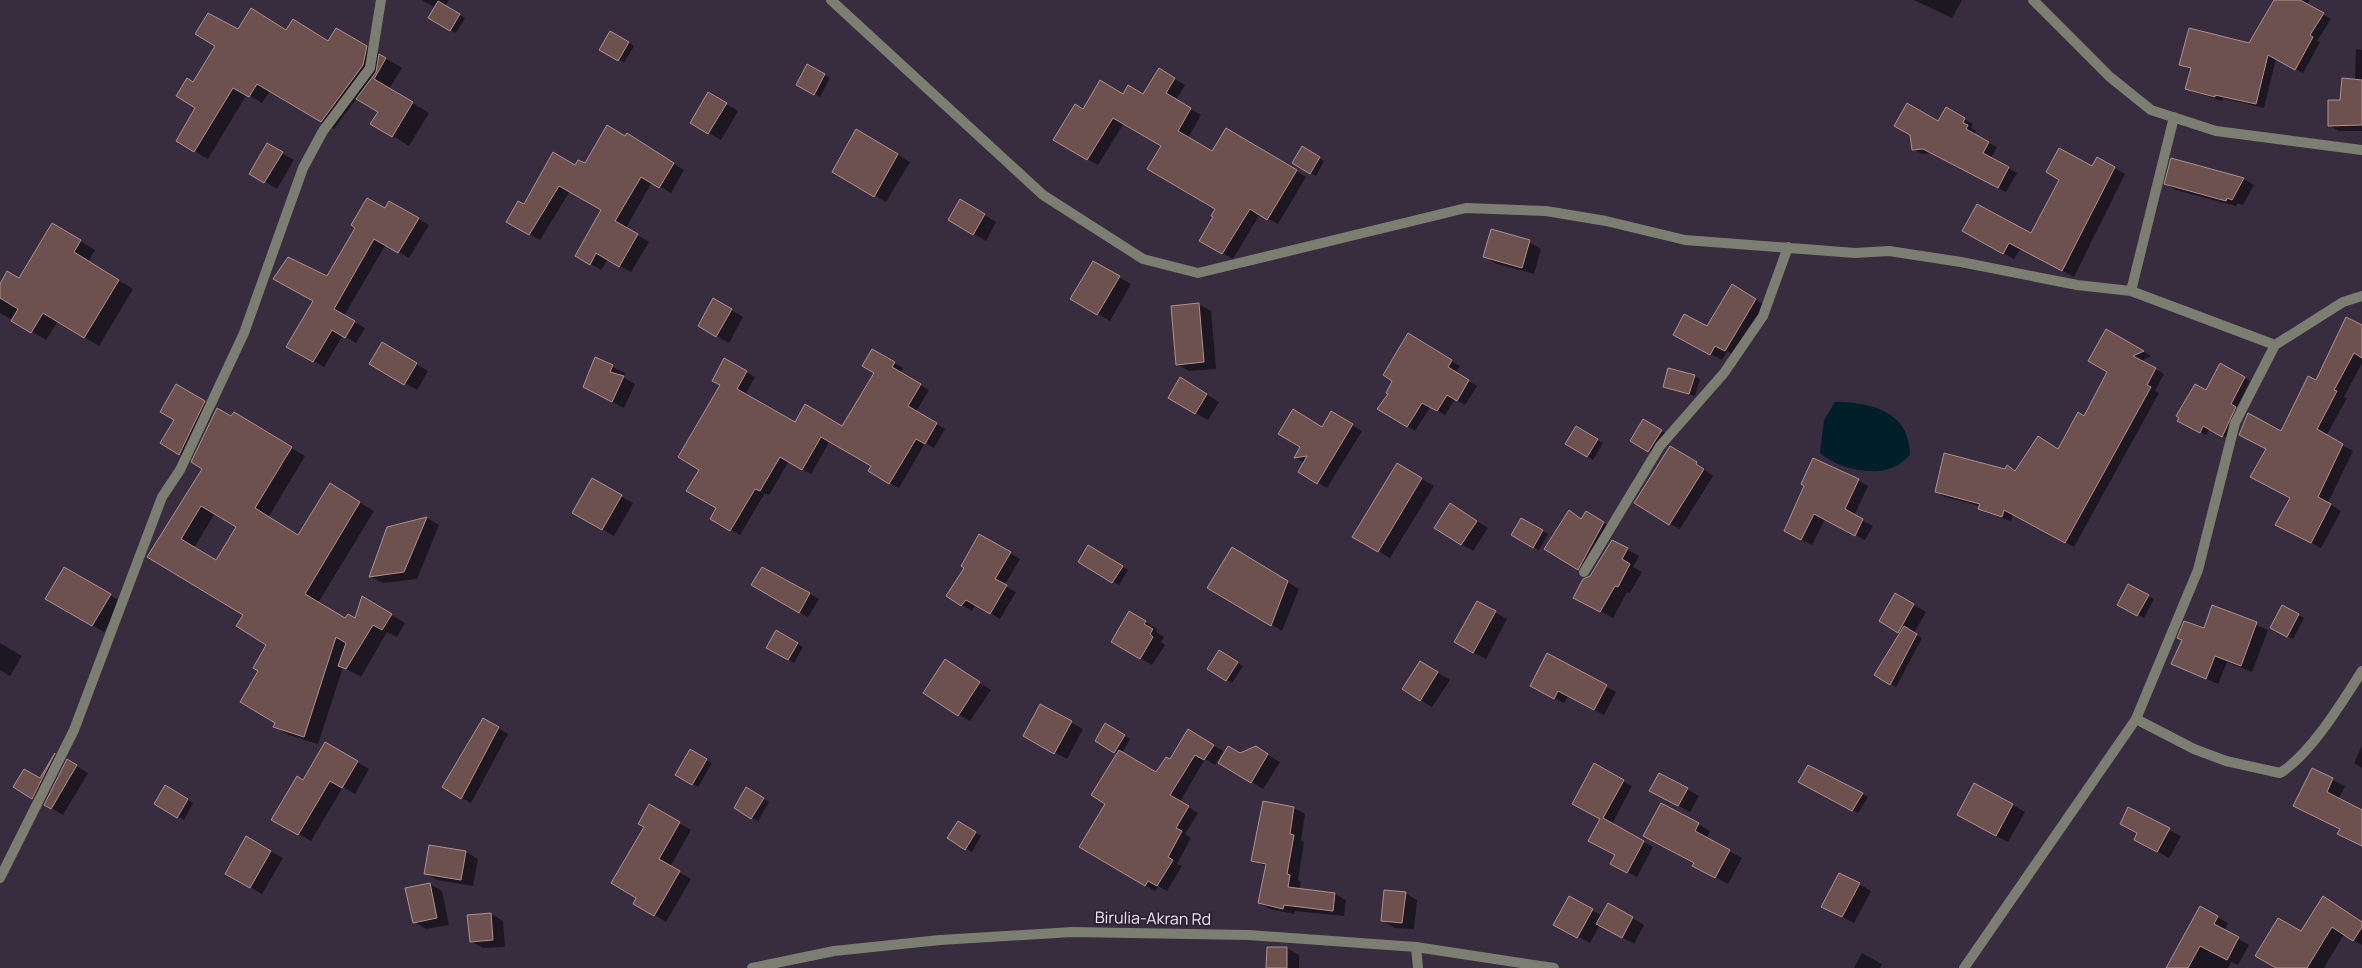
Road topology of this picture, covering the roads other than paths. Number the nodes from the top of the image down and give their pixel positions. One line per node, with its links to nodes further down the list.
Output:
1 (381, 0): 13 (street)
2 (831, 0): 6 (street)
3 (2033, 0): 4 (street)
4 (2174, 117): 5 (street); 7 (street)
5 (2362, 150)
6 (1788, 248): 7 (street); 10 (street)
7 (2131, 290): 9 (street)
8 (2362, 296): 9 (street)
9 (2275, 345): 12 (street)
10 (1584, 572)
11 (2362, 671): 12 (street)
12 (2136, 719): 18 (street)
13 (0, 878)
14 (1416, 948): 15 (street, Birulia-Akran Rd); 16 (street); 17 (street, Birulia-Akran Rd)
15 (752, 968)
16 (1418, 968)
17 (1554, 968)
18 (1964, 968)

